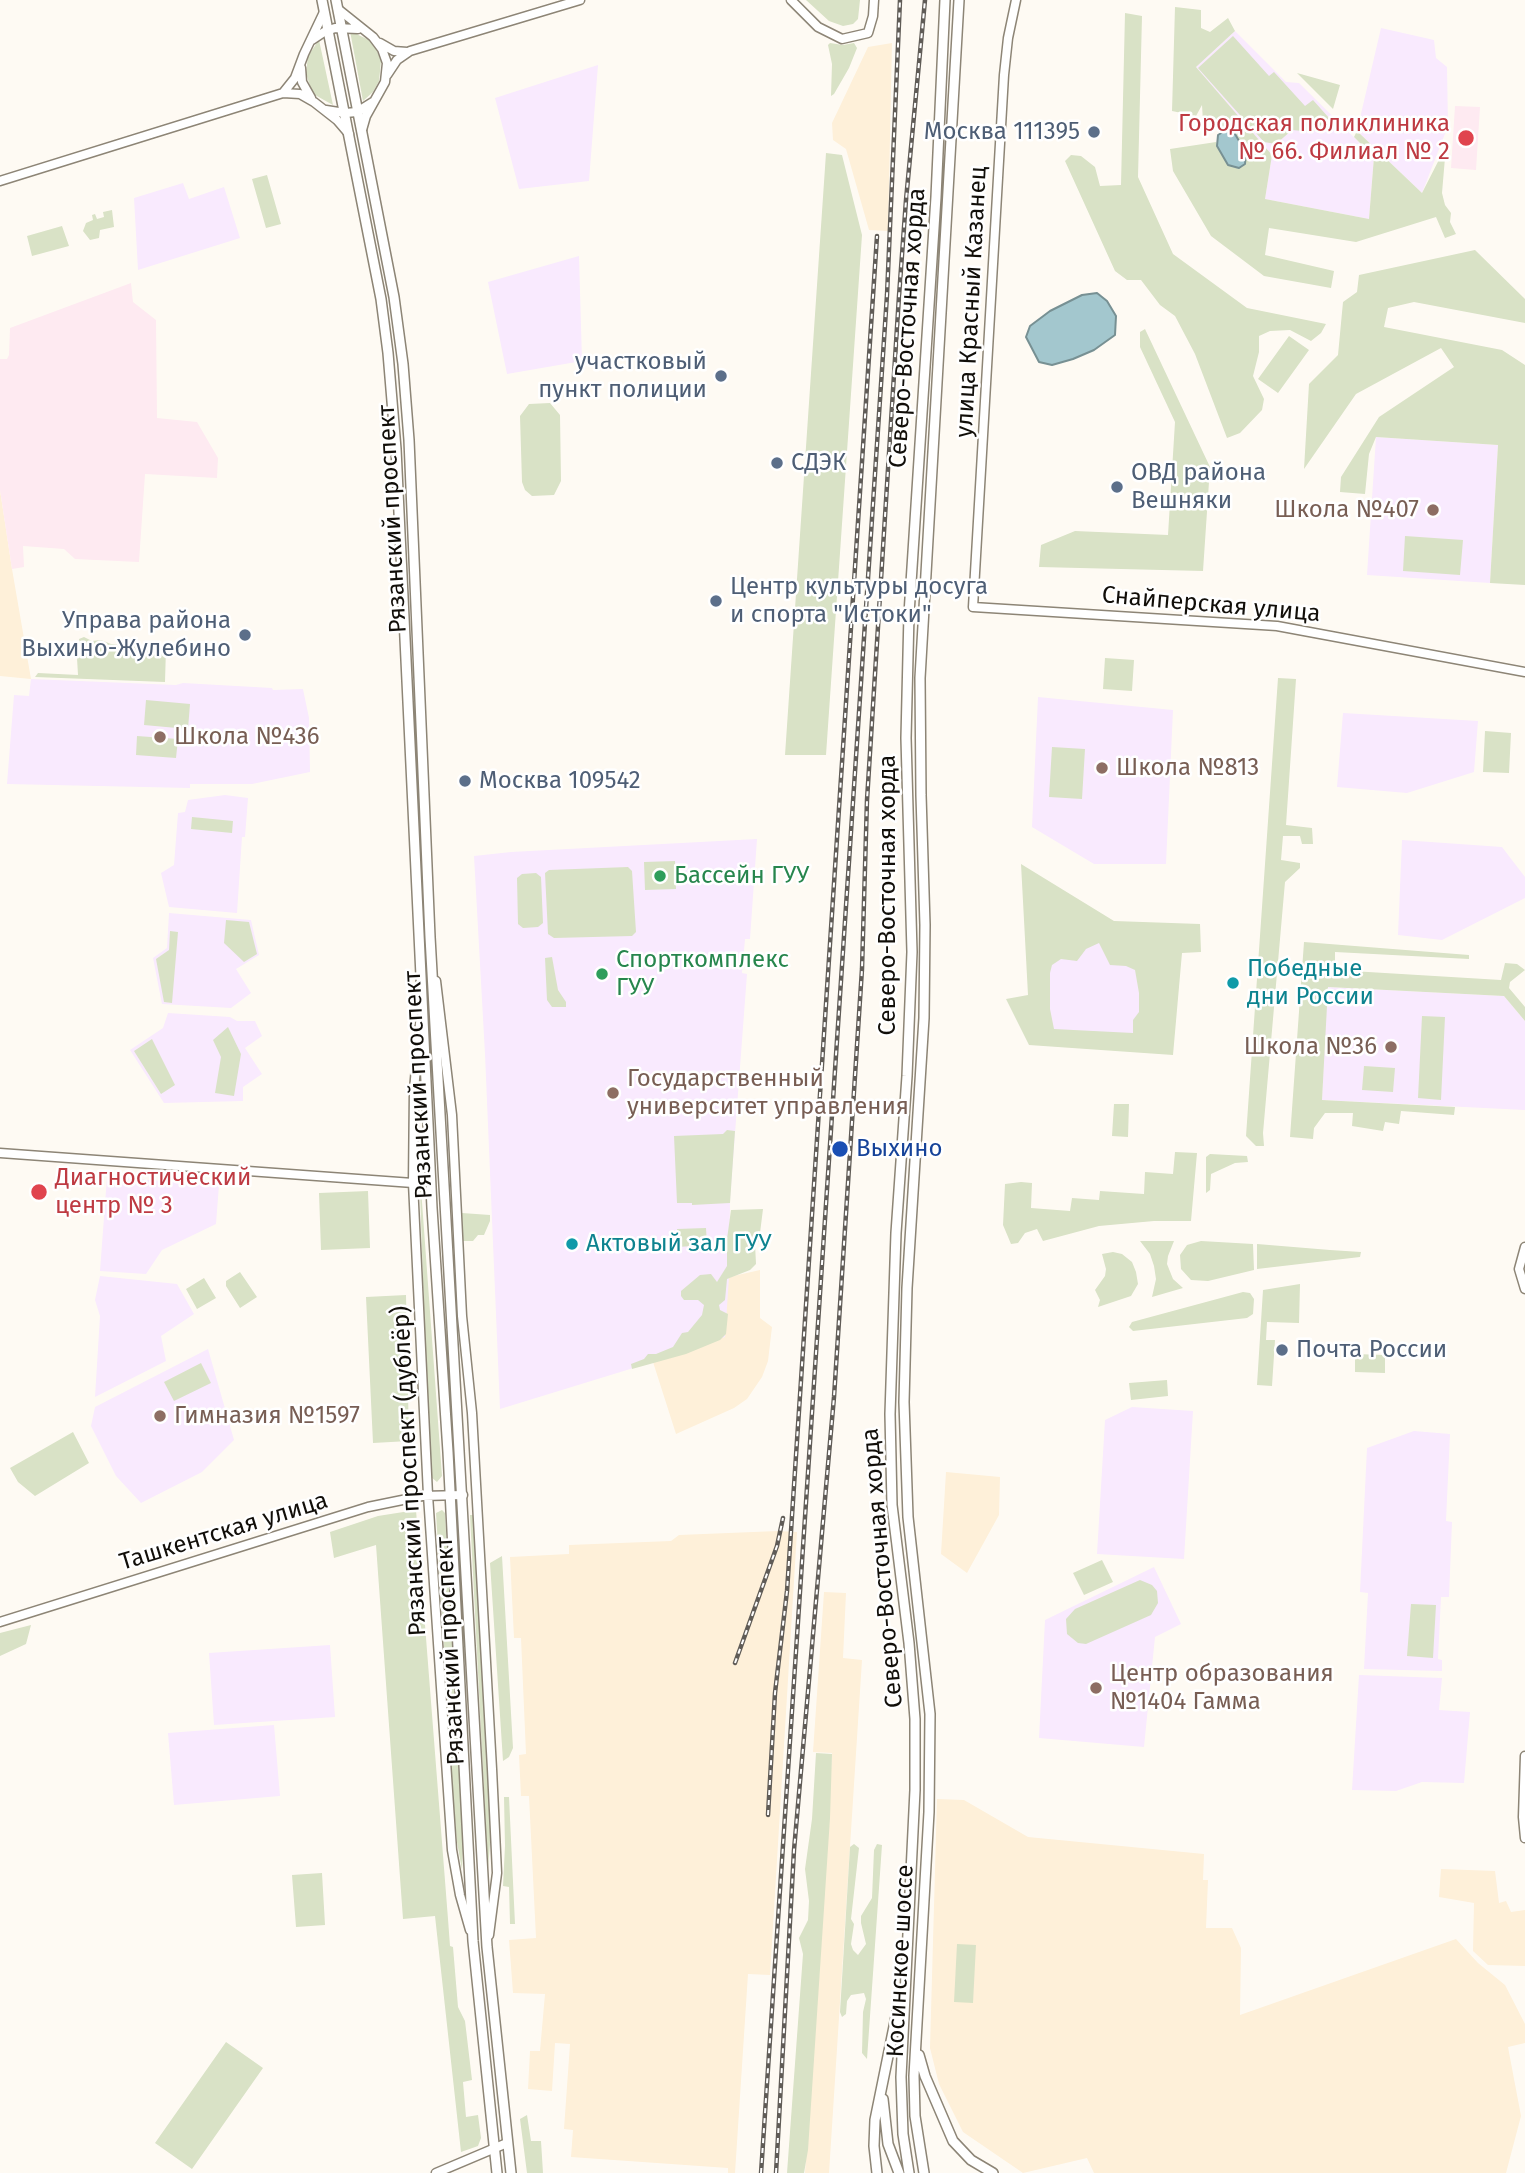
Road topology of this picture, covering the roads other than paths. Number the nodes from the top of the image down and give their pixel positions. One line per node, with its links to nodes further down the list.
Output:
1 (322, 0): 9 (main road, Рязанский проспект)
2 (580, 0): 14 (street)
3 (791, 0): 4 (street)
4 (874, 0)
5 (945, 0): 40 (main road, Северо-Восточная хорда)
6 (959, 0): 38 (main road, Северо-Восточная хорда)
7 (1016, 0): 26 (street, улица Красный Казанец)
8 (337, 5): 10 (main road, Рязанский проспект); 12 (street)
9 (324, 12): 11 (main road, Рязанский проспект); 13 (street)
10 (341, 27): 11 (street); 12 (street); 21 (main road, Рязанский проспект)
11 (328, 30): 13 (street); 22 (main road, Рязанский проспект)
12 (370, 35): 14 (street); 16 (street)
13 (308, 45): 15 (street)
14 (410, 51): 16 (street)
15 (301, 65): 17 (street); 19 (street)
16 (387, 75): 18 (street)
17 (283, 93): 19 (street); 25 (street)
18 (378, 97): 21 (street); 23 (street)
19 (314, 102): 20 (street)
20 (323, 109): 22 (street); 24 (street)
21 (357, 112): 22 (street); 23 (main road, Рязанский проспект)
22 (345, 114): 24 (main road, Рязанский проспект)
23 (361, 133): 28 (main road, Рязанский проспект)
24 (349, 134): 29 (main road, Рязанский проспект)
25 (0, 181)
26 (973, 607): 27 (street, Снайперская улица)
27 (1525, 673)
28 (430, 937): 35 (main road, Рязанский проспект); 43 (street)
29 (422, 995): 31 (street, Рязанский проспект (дублёр)); 34 (main road, Рязанский проспект)
30 (0, 1153): 31 (street)
31 (414, 1183): 36 (street, Рязанский проспект (дублёр))
32 (1525, 1247): 33 (street)
33 (1525, 1289)
34 (450, 1495): 35 (street, Ташкентская улица); 36 (street, Ташкентская улица); 42 (main road, Рязанский проспект)
35 (463, 1495): 43 (main road, Рязанский проспект)
36 (428, 1496): 37 (street, Ташкентская улица); 42 (street, Рязанский проспект (дублёр))
37 (0, 1622)
38 (931, 1751): 45 (main road, Косинское шоссе)
39 (1525, 1756): 41 (street)
40 (915, 1790): 44 (main road, Косинское шоссе)
41 (1525, 1838)
42 (473, 1941): 48 (main road, Рязанский проспект)
43 (487, 1947): 47 (main road, Рязанский проспект)
44 (906, 1956): 46 (main road); 54 (main road, Косинское шоссе)
45 (917, 2033): 55 (main road, Косинское шоссе); 56 (main road)
46 (884, 2069): 52 (main road); 53 (main road)
47 (507, 2143): 48 (street); 51 (main road, Рязанский проспект)
48 (495, 2148): 49 (street); 50 (main road, Рязанский проспект)
49 (436, 2173)
50 (497, 2173)
51 (512, 2173)
52 (877, 2173)
53 (899, 2173)
54 (909, 2173)
55 (924, 2173)
56 (993, 2173)

